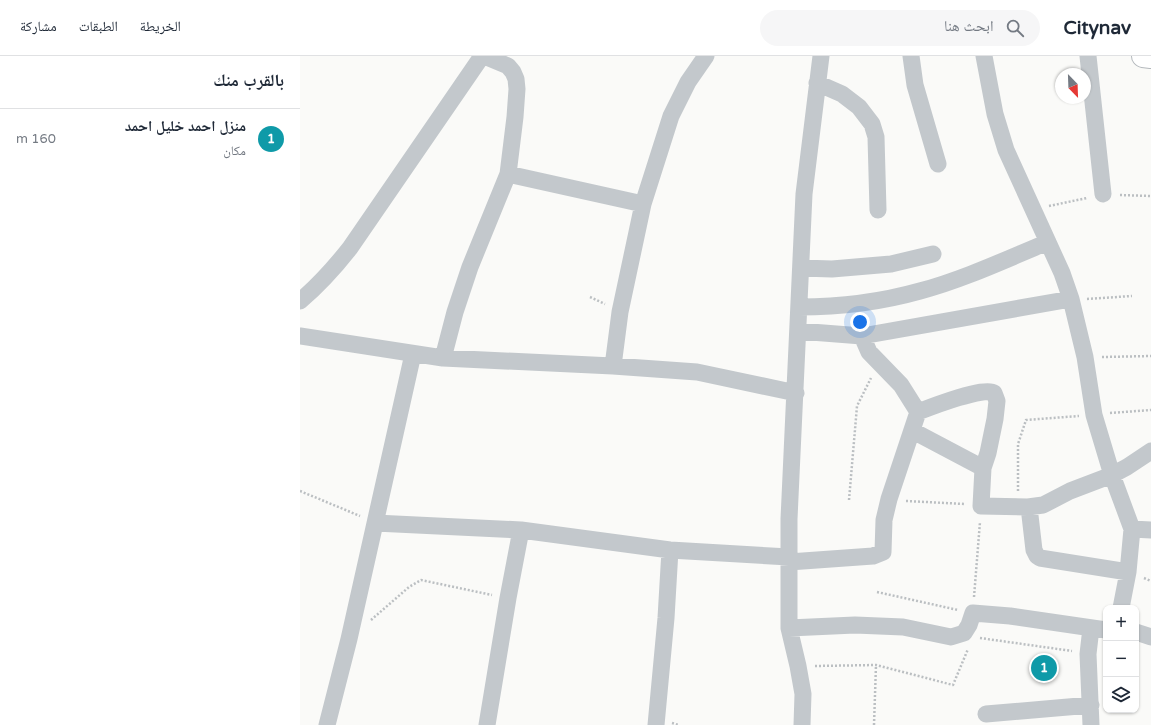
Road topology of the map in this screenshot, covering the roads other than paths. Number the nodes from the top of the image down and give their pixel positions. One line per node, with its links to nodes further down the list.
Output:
1 (483, 56): 11 (street); 19 (street)
2 (706, 56): 13 (street)
3 (820, 56): 9 (street)
4 (911, 56): 10 (street)
5 (984, 56): 15 (street)
6 (1088, 56): 12 (street)
7 (1143, 56): 8 (highway)
8 (1151, 57)
9 (817, 83): 14 (street); 17 (street)
10 (938, 164)
11 (508, 174): 13 (street); 25 (street)
12 (1103, 194)
13 (643, 204): 26 (street)
14 (878, 210)
15 (1048, 242): 18 (street); 20 (street)
16 (933, 254): 17 (street)
17 (801, 268): 20 (street)
18 (1071, 299): 23 (street); 32 (street)
19 (300, 301)
20 (799, 307): 21 (street)
21 (798, 331): 23 (street); 27 (street)
22 (300, 336): 24 (street)
23 (862, 336): 28 (street)
24 (413, 354): 25 (street); 34 (street)
25 (443, 358): 26 (street)
26 (613, 366): 27 (street)
27 (796, 393): 39 (street)
28 (918, 412): 29 (street); 31 (street)
29 (913, 431): 31 (street); 39 (street)
30 (1151, 451): 32 (street)
31 (983, 468): 33 (street)
32 (1112, 475): 33 (street); 35 (street)
33 (1024, 507): 40 (street)
34 (375, 523): 36 (street); 46 (street)
35 (1132, 529): 37 (street); 40 (street)
36 (521, 530): 38 (street); 47 (street)
37 (1151, 530)
38 (670, 550): 39 (street); 48 (street)
39 (789, 559): 42 (street)
40 (1128, 572): 41 (street)
41 (1122, 605)
42 (789, 628): 43 (street); 49 (street)
43 (1099, 629): 44 (street)
44 (1091, 705): 45 (street); 50 (street)
45 (986, 714)
46 (327, 725)
47 (487, 725)
48 (656, 725)
49 (802, 725)
50 (1091, 725)

